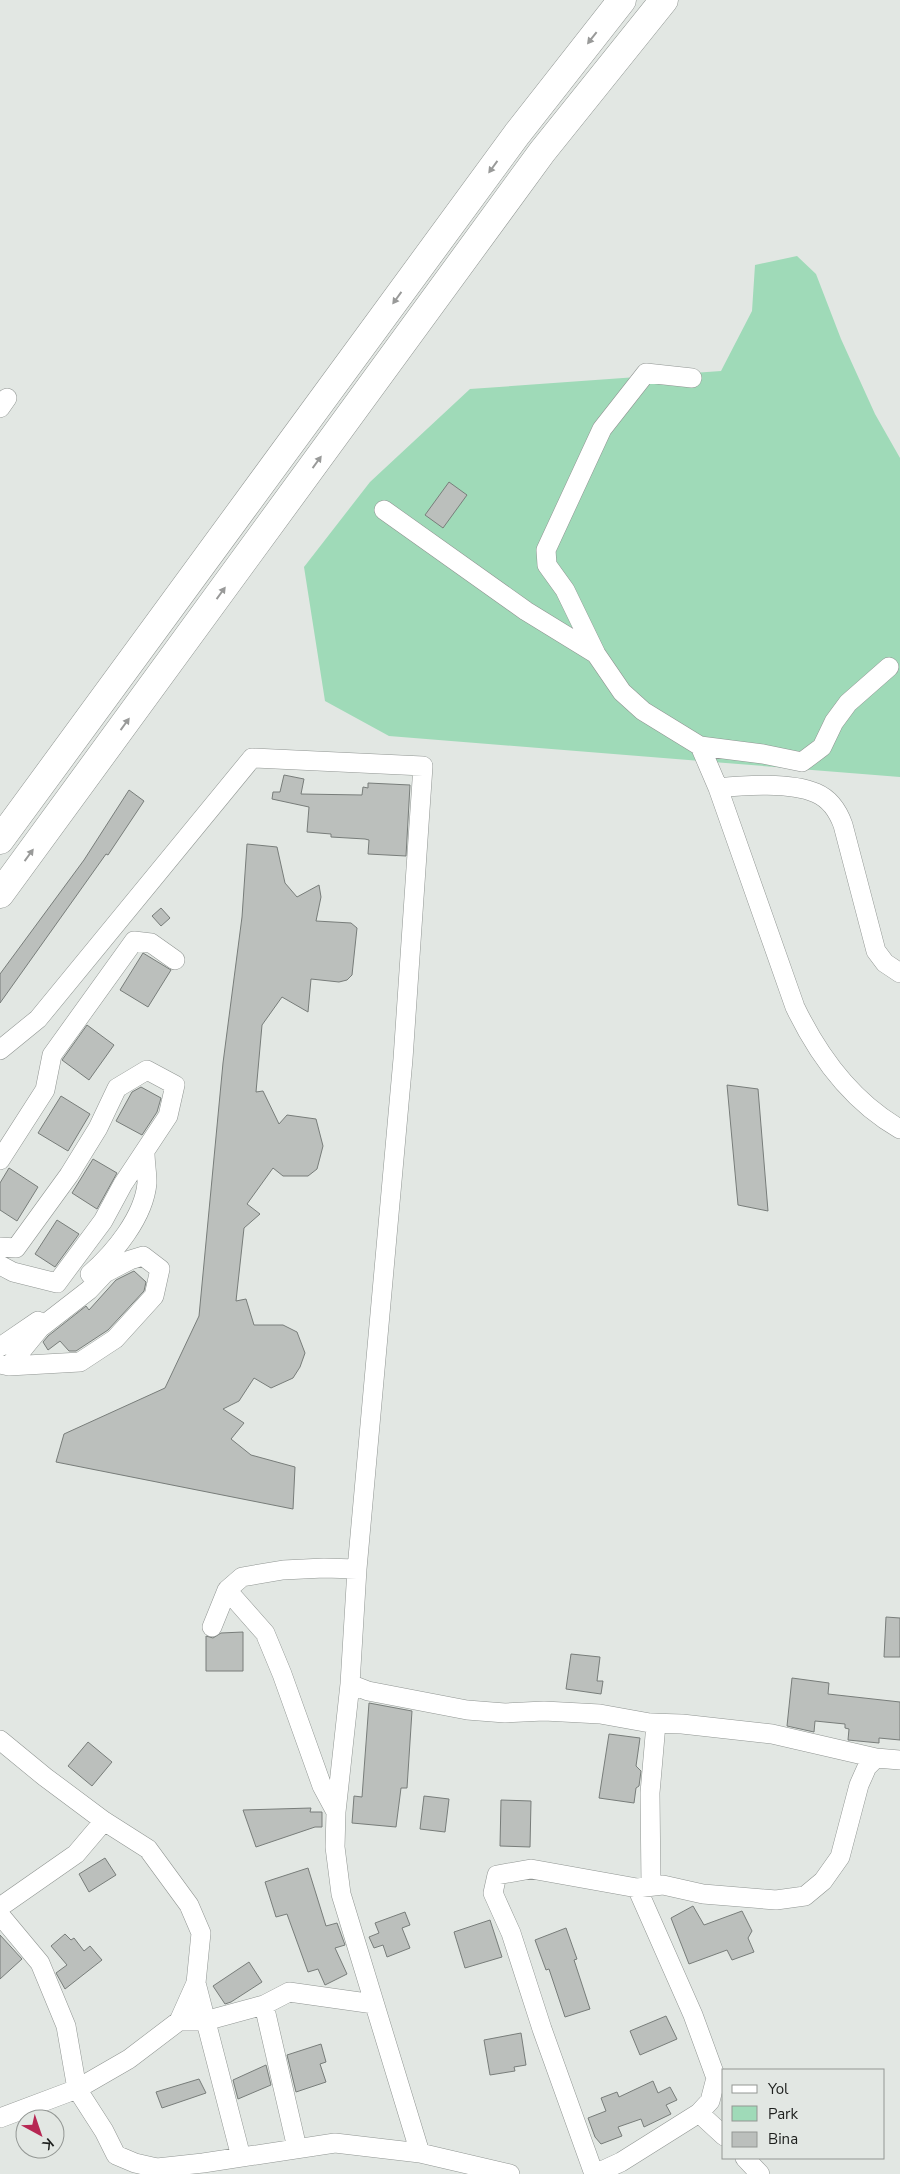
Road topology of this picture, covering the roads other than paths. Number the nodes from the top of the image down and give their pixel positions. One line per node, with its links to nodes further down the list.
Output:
1 (622, 0): 4 (highway, one-way to 4)
2 (664, 0): 12 (highway, one-way to 2)
3 (692, 378): 6 (street)
4 (256, 490): 10 (highway); 11 (highway)
5 (384, 510): 6 (street)
6 (596, 654): 8 (street)
7 (889, 667): 8 (street)
8 (700, 746): 9 (street)
9 (718, 788): 14 (street); 16 (street)
10 (0, 815)
11 (0, 840)
12 (0, 894)
13 (175, 960): 18 (street)
14 (900, 973)
15 (0, 1050): 23 (street)
16 (900, 1129)
17 (145, 1152): 19 (street); 20 (street); 21 (street)
18 (0, 1160)
19 (0, 1247)
20 (0, 1265)
21 (0, 1347)
22 (4, 1365): 22 (street)
23 (357, 1568): 24 (street); 26 (street)
24 (227, 1590): 25 (street); 31 (street)
25 (212, 1628)
26 (350, 1684): 27 (street); 31 (street)
27 (656, 1724): 29 (street); 33 (street)
28 (0, 1740): 32 (street)
29 (876, 1758): 30 (street); 33 (street)
30 (900, 1760)
31 (336, 1812): 37 (street)
32 (104, 1820): 34 (street); 36 (street)
33 (644, 1887): 42 (street); 50 (street)
34 (0, 1907)
35 (0, 1915): 41 (street)
36 (196, 1983): 39 (street); 40 (street)
37 (374, 2004): 38 (street); 46 (street)
38 (264, 2005): 40 (street); 45 (street)
39 (179, 2021): 40 (street); 41 (street)
40 (204, 2021): 47 (street)
41 (77, 2089): 43 (street); 47 (street)
42 (699, 2114): 44 (street); 50 (street)
43 (0, 2118)
44 (722, 2134)
45 (297, 2148): 46 (street); 47 (street)
46 (420, 2153): 49 (street)
47 (242, 2157)
48 (746, 2159): 51 (street)
49 (510, 2174)
50 (595, 2174)
51 (760, 2174)

